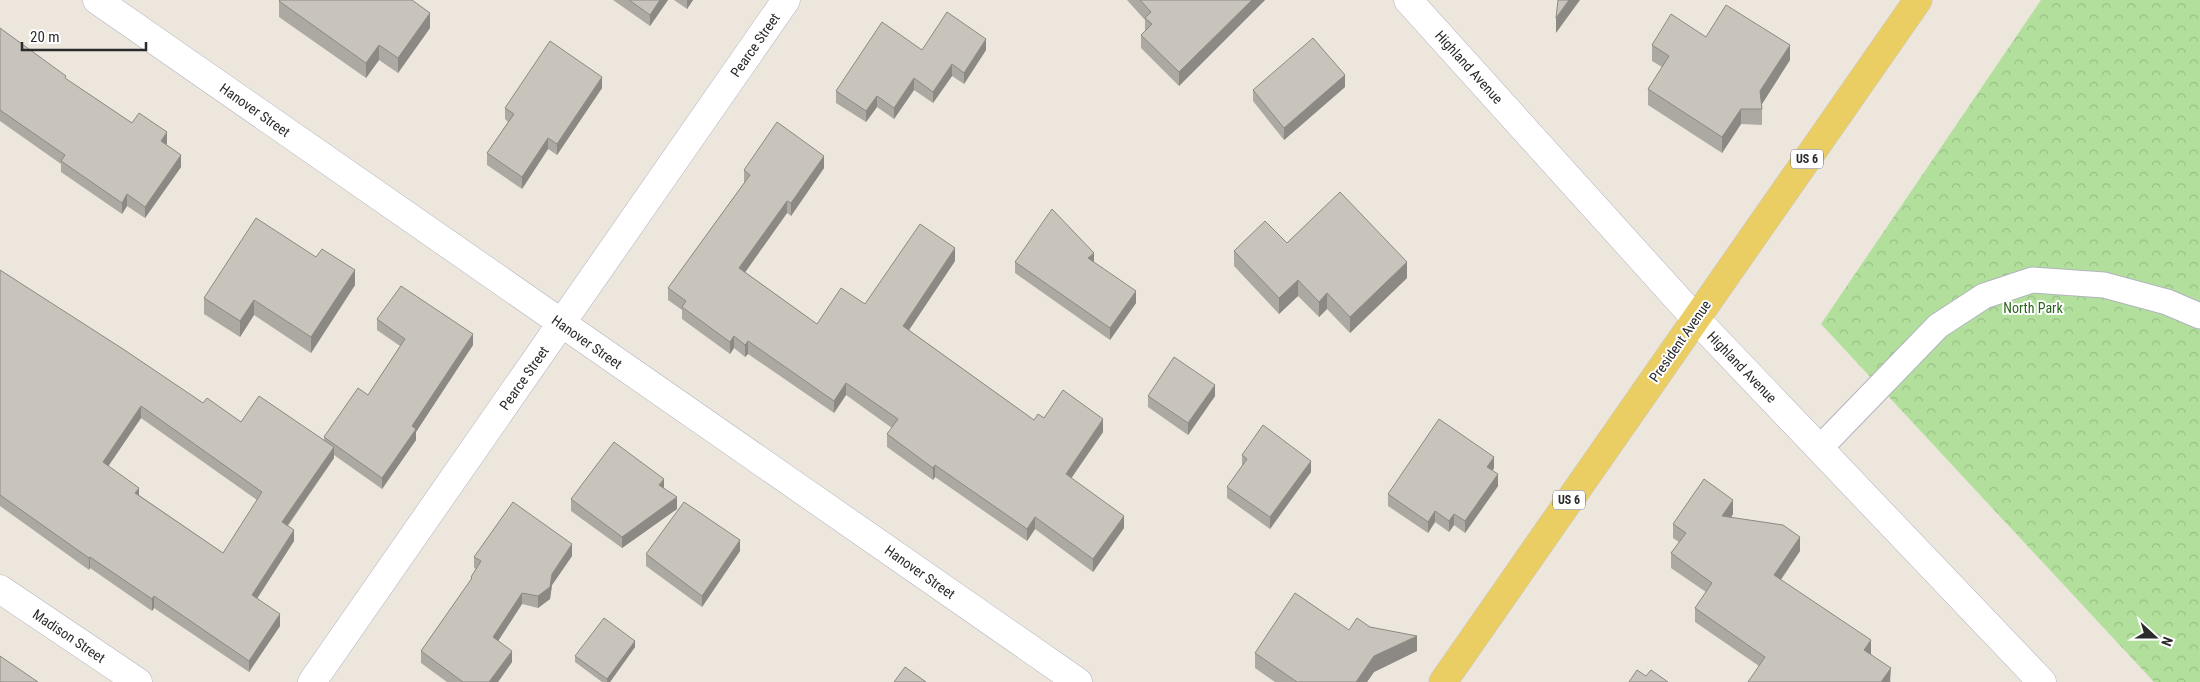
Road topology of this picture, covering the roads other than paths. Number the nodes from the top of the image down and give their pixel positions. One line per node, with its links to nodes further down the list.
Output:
1 (97, 0): 7 (street, Hanover Street)
2 (786, 0): 7 (street, Pearce Street)
3 (1408, 0): 6 (street, Highland Avenue)
4 (1918, 0): 6 (main road, President Avenue / US 6)
5 (2200, 316): 8 (lane)
6 (1695, 318): 8 (street, Highland Avenue); 13 (main road, President Avenue / US 6)
7 (562, 324): 11 (street, Pearce Street); 12 (street, Hanover Street)
8 (1820, 448): 14 (street, Highland Avenue)
9 (0, 589): 10 (street, Madison Street)
10 (138, 682)
11 (312, 682)
12 (1078, 682)
13 (1443, 682)
14 (2042, 682)

